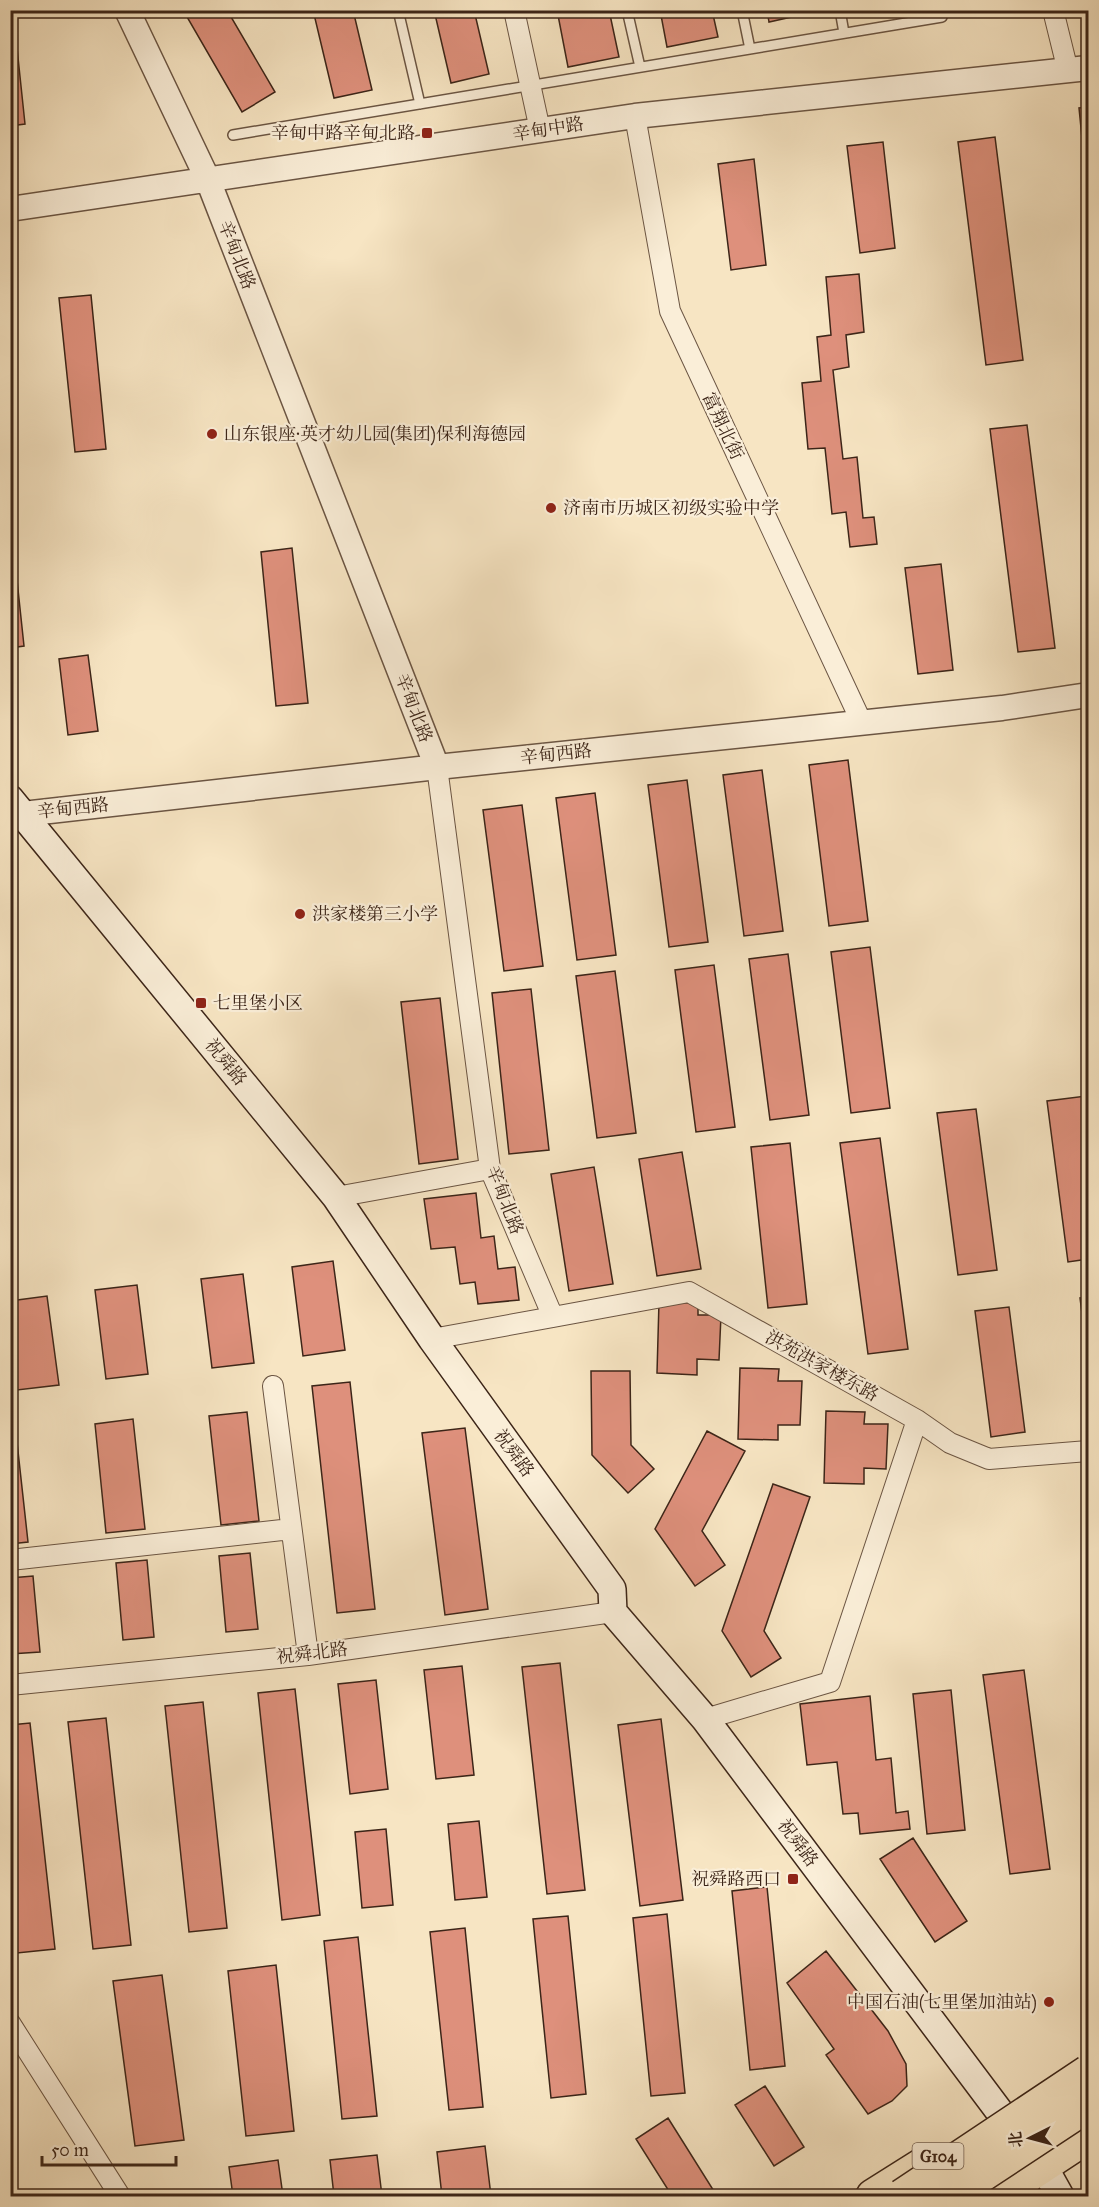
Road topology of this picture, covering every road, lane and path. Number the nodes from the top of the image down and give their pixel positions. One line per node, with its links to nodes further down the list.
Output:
1 (127, 10): 18 (street, 辛甸北路)
2 (398, 10): 14 (lane)
3 (514, 10): 13 (street)
4 (627, 10): 11 (lane)
5 (742, 10): 10 (lane)
6 (840, 10): 9 (lane)
7 (940, 10): 9 (lane)
8 (1053, 10): 12 (street)
9 (844, 33): 10 (lane)
10 (750, 49): 11 (lane)
11 (640, 67): 13 (lane)
12 (1078, 70): 15 (street, 辛甸中路)
13 (531, 85): 14 (lane); 16 (street)
14 (420, 104): 17 (lane)
15 (635, 116): 16 (street, 辛甸中路); 21 (street, 富翔北街)
16 (540, 130): 18 (street, 辛甸中路)
17 (233, 135)
18 (208, 180): 19 (street, 辛甸中路); 22 (street, 辛甸北路)
19 (10, 209)
20 (1089, 695): 21 (street, 辛甸西路)
21 (861, 721): 22 (street, 辛甸西路)
22 (437, 767): 23 (street, 辛甸西路); 24 (street, 辛甸北路)
23 (17, 806): 25 (main road, 祝舜路)
24 (490, 1169): 25 (street); 26 (street, 辛甸北路)
25 (336, 1197): 27 (main road, 祝舜路)
26 (553, 1317): 27 (street); 29 (street, 洪苑洪家楼东路)
27 (432, 1339): 33 (main road, 祝舜路)
28 (273, 1386): 31 (street)
29 (918, 1420): 30 (street, 洪苑洪家楼东路); 36 (street)
30 (1089, 1451)
31 (291, 1529): 32 (street); 34 (street)
32 (10, 1560)
33 (613, 1612): 34 (street, 祝舜北路); 36 (main road, 祝舜路)
34 (308, 1655): 35 (street, 祝舜北路)
35 (10, 1685)
36 (705, 1719): 41 (main road, 祝舜路)
37 (10, 2023): 44 (street)
38 (1089, 2060): 41 (highway, G104)
39 (1089, 2072): 46 (highway, bridge)
40 (1089, 2104): 47 (highway, bridge)
41 (1002, 2115): 43 (main road, 祝舜路); 45 (highway, G104)
42 (1089, 2136): 43 (highway)
43 (1040, 2183): 48 (highway); 49 (main road, 祝舜路)
44 (120, 2196)
45 (873, 2196)
46 (902, 2196)
47 (950, 2196)
48 (997, 2196)
49 (1060, 2196)

